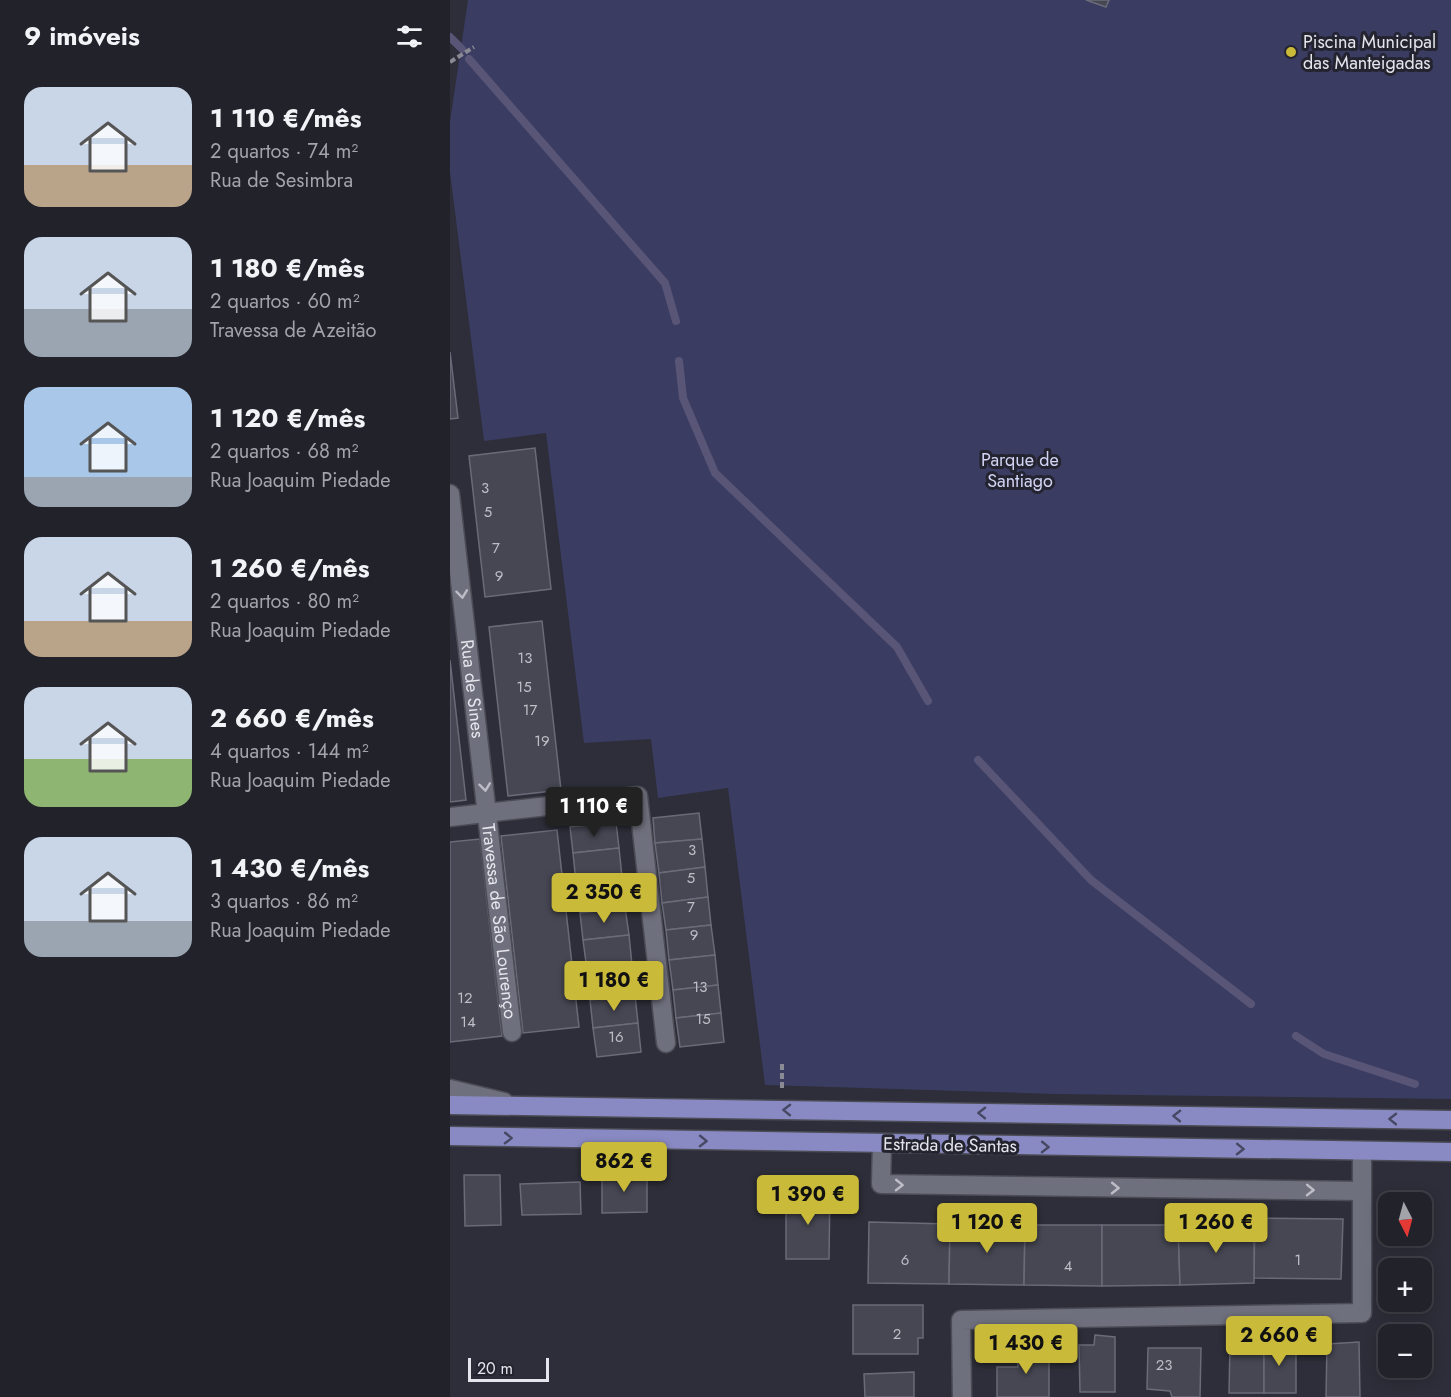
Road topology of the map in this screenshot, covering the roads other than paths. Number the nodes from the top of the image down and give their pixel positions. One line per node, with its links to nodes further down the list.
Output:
1 (450, 494): 2 (street, Rua de Sines, one-way to 2)
2 (488, 813): 3 (street); 4 (street, Travessa de São Lourenço); 5 (street)
3 (450, 817)
4 (512, 1032)
5 (666, 1043)
6 (450, 1089): 8 (street)
7 (450, 1105): 8 (main road, Estrada de Santas)
8 (520, 1107): 9 (main road, Estrada de Santas, one-way to 8)
9 (1451, 1119)
10 (450, 1136): 11 (main road, Estrada de Santas, one-way to 11)
11 (882, 1144): 12 (main road, Estrada de Santas, one-way to 12); 14 (street, one-way to 14)
12 (1362, 1151): 13 (main road, Estrada de Santas); 14 (street)
13 (1451, 1152)
14 (1362, 1191): 15 (street)
15 (962, 1397)

